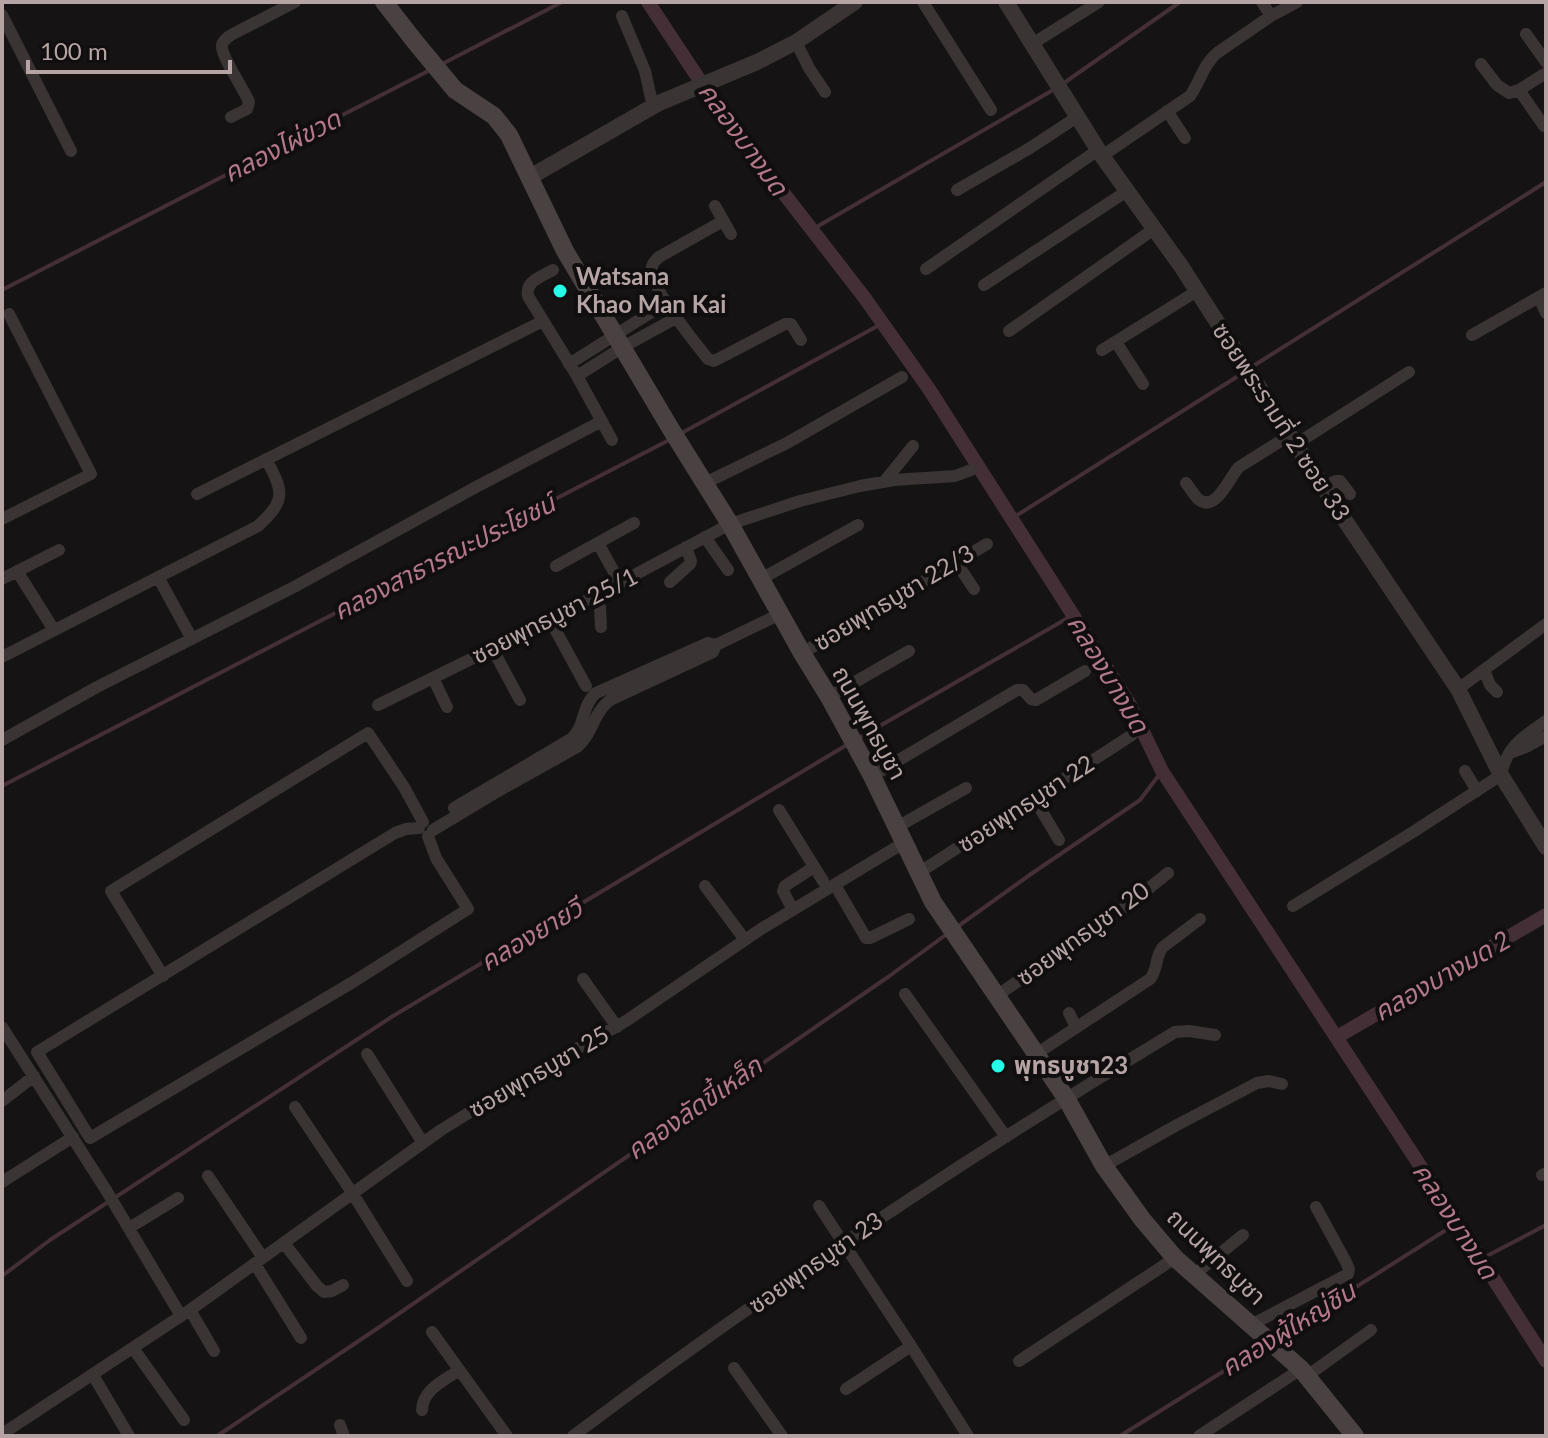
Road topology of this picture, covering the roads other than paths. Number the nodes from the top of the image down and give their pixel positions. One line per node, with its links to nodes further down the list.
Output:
1 (295, 2): 23 (street)
2 (384, 2): 29 (main road, ถนนพุทธบูชา)
3 (855, 2): 13 (street)
4 (923, 2): 21 (street)
5 (1006, 2): 14 (street, ซอยพระรามที่ 2 ซอย 33)
6 (1099, 2): 14 (street)
7 (1262, 2): 11 (street)
8 (1297, 2): 11 (street)
9 (2, 15): 27 (street)
10 (622, 16): 20 (street)
11 (1271, 16): 22 (street)
12 (1526, 34): 15 (street)
13 (796, 42): 19 (street); 20 (street)
14 (1032, 44): 24 (street, ซอยพระรามที่ 2 ซอย 33)
15 (1546, 62)
16 (1481, 64): 18 (street)
17 (1546, 73): 18 (street)
18 (1519, 90): 25 (street)
19 (825, 92)
20 (656, 105): 29 (street)
21 (991, 110)
22 (1167, 111): 26 (street); 28 (street)
23 (231, 117)
24 (1077, 117): 28 (street, ซอยพระรามที่ 2 ซอย 33); 30 (street)
25 (1544, 126)
26 (1185, 138)
27 (71, 151)
28 (1100, 153): 31 (street, ซอยพระรามที่ 2 ซอย 33); 36 (street)
29 (530, 177): 49 (main road, ถนนพุทธบูชา)
30 (957, 190)
31 (1127, 191): 34 (street, ซอยพระรามที่ 2 ซอย 33); 38 (street)
32 (715, 206): 33 (street)
33 (723, 221): 35 (street); 41 (street)
34 (1154, 229): 39 (street, ซอยพระรามที่ 2 ซอย 33); 46 (street)
35 (731, 234)
36 (926, 269)
37 (553, 270): 45 (street)
38 (984, 285)
39 (1197, 291): 50 (street); 59 (street, ซอยพระรามที่ 2 ซอย 33)
40 (1543, 295): 42 (street); 47 (street)
41 (666, 303): 44 (street); 49 (street)
42 (1546, 313)
43 (9, 314): 69 (street)
44 (676, 318): 48 (street); 49 (street)
45 (543, 321): 52 (street); 61 (street)
46 (1009, 331)
47 (1472, 335)
48 (801, 340)
49 (620, 341): 52 (street); 54 (street); 64 (main road, ถนนพุทธบูชา)
50 (1116, 342): 51 (street); 56 (street)
51 (1102, 350)
52 (569, 364): 54 (street)
53 (1409, 372): 59 (street)
54 (577, 376): 57 (street)
55 (902, 377): 64 (street)
56 (1143, 384)
57 (602, 421): 58 (street); 94 (street)
58 (612, 440)
59 (1293, 440): 65 (street); 66 (street, ซอยพระรามที่ 2 ซอย 33)
60 (913, 446): 63 (street)
61 (266, 459): 67 (street); 82 (street)
62 (971, 470): 63 (street, ซอยพุทธบูชา 25/1)
63 (884, 482): 71 (street, ซอยพุทธบูชา 25/1)
64 (705, 483): 71 (main road, ถนนพุทธบูชา)
65 (1186, 483)
66 (1323, 487): 68 (street); 103 (street, ซอยพระรามที่ 2 ซอย 33)
67 (197, 494)
68 (1350, 494)
69 (2, 519)
70 (634, 523): 74 (street)
71 (730, 524): 73 (street, ซอยพุทธบูชา 25/1); 84 (main road, ถนนพุทธบูชา)
72 (858, 525): 84 (street)
73 (705, 537): 76 (street, ซอยพุทธบูชา 25/1); 80 (street)
74 (598, 543): 79 (street); 86 (street)
75 (987, 544): 78 (street, ซอยพุทธบูชา 22/3)
76 (686, 547): 85 (street); 86 (street, ซอยพุทธบูชา 25/1)
77 (59, 550): 81 (street)
78 (956, 562): 87 (street); 97 (street, ซอยพุทธบูชา 22/3)
79 (556, 566)
80 (728, 570)
81 (17, 571): 83 (street); 93 (street)
82 (158, 577): 93 (street); 94 (street)
83 (2, 579)
84 (761, 579): 89 (main road, ถนนพุทธบูชา)
85 (670, 582)
86 (620, 583): 88 (street, ซอยพุทธบูชา 25/1)
87 (974, 589)
88 (596, 596): 90 (street, ซอยพุทธบูชา 25/1); 92 (street)
89 (780, 614): 97 (main road, ถนนพุทธบูชา); 121 (street)
90 (550, 620): 95 (street, ซอยพุทธบูชา 25/1); 102 (street)
91 (1545, 626): 99 (street)
92 (601, 627)
93 (54, 630): 98 (street)
94 (192, 639): 112 (street)
95 (492, 648): 101 (street, ซอยพุทธบูชา 25/1); 106 (street)
96 (909, 651): 105 (street)
97 (802, 653): 105 (main road, ถนนพุทธบูชา)
98 (2, 657)
99 (1484, 670): 103 (street); 104 (street)
100 (1085, 671): 116 (street)
101 (433, 678): 107 (street, ซอยพุทธบูชา 25/1); 108 (street)
102 (586, 686)
103 (1458, 689): 115 (street, ซอยพระรามที่ 2 ซอย 33)
104 (1497, 692)
105 (829, 697): 116 (main road, ถนนพุทธบูชา)
106 (520, 700)
107 (378, 705)
108 (447, 707)
109 (1546, 721): 113 (street)
110 (1132, 735): 119 (street, ซอยพุทธบูชา 22)
111 (1546, 736): 113 (street)
112 (2, 740)
113 (1510, 753): 115 (street)
114 (1465, 771): 118 (street)
115 (1501, 775): 118 (street); 124 (street, ซอยพระรามที่ 2 ซอย 33)
116 (872, 776): 122 (main road, ถนนพุทธบูชา)
117 (966, 788): 122 (street, ซอยพุทธบูชา 25)
118 (1477, 791): 130 (street)
119 (1035, 800): 123 (street); 126 (street, ซอยพุทธบูชา 22)
120 (779, 810): 125 (street)
121 (427, 828): 135 (street); 135 (street); 135 (street)
122 (901, 835): 126 (main road, ถนนพุทธบูชา); 128 (street, ซอยพุทธบูชา 25)
123 (1059, 840)
124 (1546, 847)
125 (814, 867): 128 (street); 131 (street)
126 (920, 872): 138 (main road, ถนนพุทธบูชา)
127 (1168, 873): 138 (street, ซอยพุทธบูชา 20)
128 (829, 883): 131 (street, ซอยพุทธบูชา 25); 132 (street)
129 (705, 886): 134 (street)
130 (1293, 906)
131 (793, 910): 134 (street, ซอยพุทธบูชา 25)
132 (909, 919)
133 (1200, 919): 142 (street)
134 (745, 940): 141 (street, ซอยพุทธบูชา 25)
135 (163, 976)
136 (583, 979): 141 (street)
137 (905, 994): 152 (street)
138 (998, 995): 145 (main road, ถนนพุทธบูชา)
139 (1069, 1013): 142 (street)
140 (2, 1027): 146 (street)
141 (617, 1027): 153 (street, ซอยพุทธบูชา 25)
142 (1076, 1027): 145 (street)
143 (1215, 1035): 148 (street, ซอยพุทธบูชา 23)
144 (367, 1054): 153 (street)
145 (1036, 1054): 148 (main road, ถนนพุทธบูชา)
146 (34, 1076): 149 (street); 151 (street)
147 (1282, 1084): 154 (street)
148 (1066, 1098): 152 (street, ซอยพุทธบูชา 23); 154 (main road, ถนนพุทธบูชา)
149 (2, 1101)
150 (295, 1107): 157 (street)
151 (73, 1137): 156 (street); 161 (street)
152 (1006, 1137): 164 (street, ซอยพุทธบูชา 23)
153 (423, 1143): 157 (street, ซอยพุทธบูชา 25)
154 (1104, 1166): 165 (main road, ถนนพุทธบูชา)
155 (208, 1176): 166 (street)
156 (2, 1182)
157 (353, 1194): 163 (street, ซอยพุทธบูชา 25); 168 (street)
158 (178, 1198): 161 (street)
159 (819, 1206): 164 (street)
160 (1316, 1207): 171 (street)
161 (129, 1228): 170 (street)
162 (1243, 1235): 167 (street)
163 (284, 1243): 166 (street, ซอยพุทธบูชา 25); 169 (street)
164 (844, 1243): 175 (street); 189 (street, ซอยพุทธบูชา 23)
165 (1175, 1258): 167 (main road, ถนนพุทธบูชา); 178 (street)
166 (259, 1261): 170 (street, ซอยพุทธบูชา 25); 174 (street)
167 (1195, 1274): 171 (main road, ถนนพุทธบูชา)
168 (407, 1281)
169 (343, 1285)
170 (186, 1313): 176 (street, ซอยพุทธบูชา 25); 177 (street)
171 (1256, 1329): 181 (main road, ถนนพุทธบูชา)
172 (1371, 1330): 181 (street)
173 (432, 1332): 180 (street)
174 (301, 1338)
175 (911, 1346): 183 (street); 191 (street)
176 (133, 1348): 182 (street, ซอยพุทธบูชา 25); 185 (street)
177 (214, 1351)
178 (1019, 1361)
179 (734, 1368): 190 (street)
180 (459, 1370): 184 (street); 188 (street)
181 (1304, 1372): 192 (street); 193 (main road, ถนนพุทธบูชา)
182 (93, 1375): 186 (street, ซอยพุทธบูชา 25); 187 (street)
183 (846, 1389)
184 (422, 1410)
185 (184, 1420)
186 (7, 1431)
187 (129, 1436)
188 (507, 1436)
189 (573, 1436)
190 (782, 1436)
191 (968, 1436)
192 (1199, 1436)
193 (1355, 1436)

